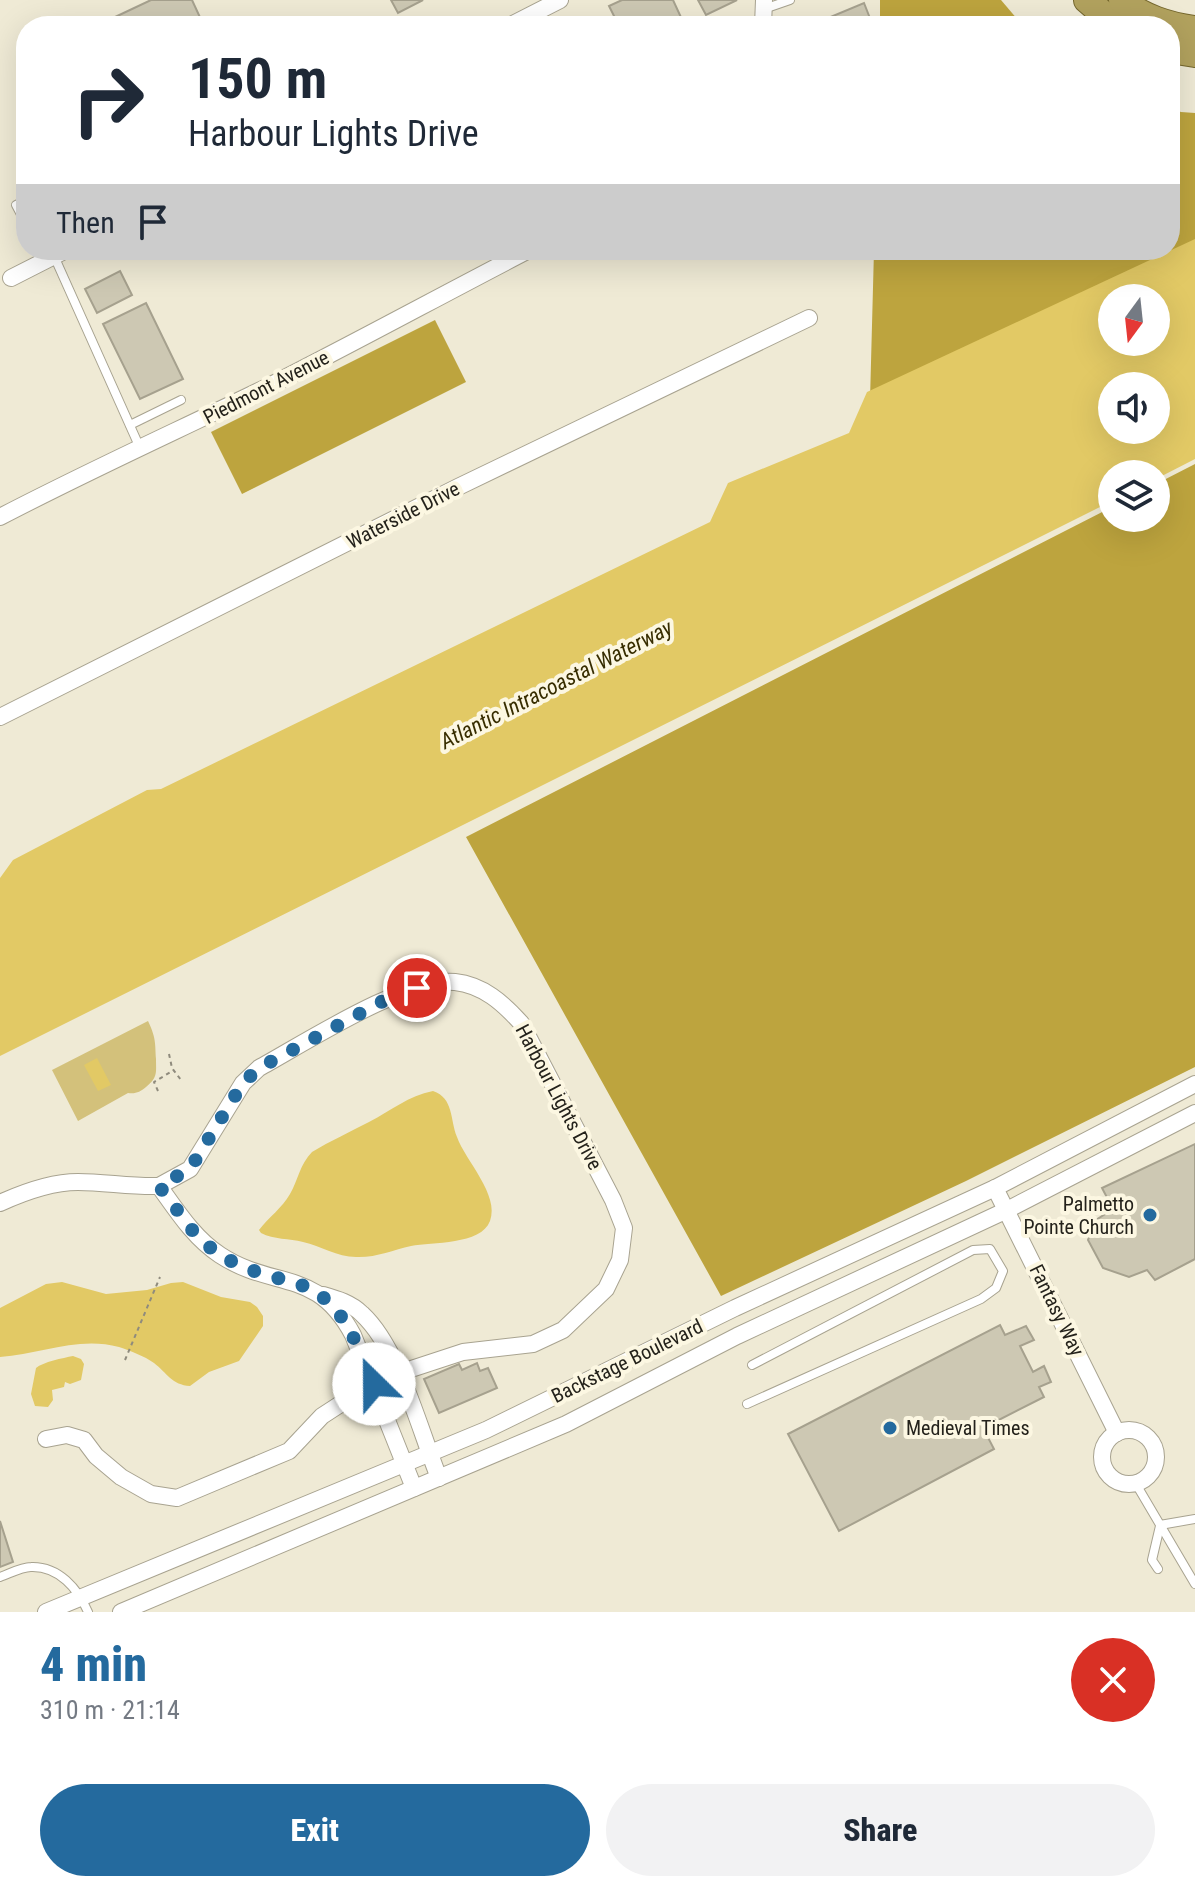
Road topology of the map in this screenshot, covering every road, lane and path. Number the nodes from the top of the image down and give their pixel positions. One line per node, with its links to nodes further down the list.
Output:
1 (560, 0): 6 (street)
2 (790, 0): 5 (lane)
3 (1087, 0): 7 (highway)
4 (1122, 0): 8 (highway)
5 (764, 12)
6 (529, 16)
7 (1105, 16)
8 (1150, 16)
9 (41, 260): 12 (street)
10 (54, 260): 15 (lane)
11 (510, 260): 16 (street, Piedmont Avenue)
12 (11, 278)
13 (809, 318): 18 (street, Waterside Drive)
14 (181, 400): 15 (lane)
15 (130, 425): 16 (lane)
16 (141, 449): 17 (street, Piedmont Avenue)
17 (0, 517)
18 (0, 717)
19 (169, 1054): 20 (path)
20 (174, 1070): 21 (path); 23 (path)
21 (181, 1080)
22 (1195, 1084): 26 (street, Backstage Boulevard)
23 (158, 1091)
24 (1195, 1113): 28 (street, Backstage Boulevard)
25 (159, 1186): 27 (street); 30 (street); 33 (street, Harbour Lights Drive)
26 (995, 1188): 28 (street, Fantasy Way); 38 (street, Backstage Boulevard)
27 (0, 1203)
28 (1007, 1210): 36 (street, Fantasy Way); 40 (street, Backstage Boulevard)
29 (160, 1277): 31 (path)
30 (321, 1295): 33 (street); 34 (street)
31 (125, 1360)
32 (752, 1365): 35 (lane)
33 (399, 1373): 34 (street, Harbour Lights Drive); 38 (street)
34 (374, 1384): 37 (street, Harbour Lights Drive); 39 (street)
35 (747, 1404)
36 (1117, 1433): 41 (street); 41 (street)
37 (46, 1439)
38 (429, 1454): 39 (street, Backstage Boulevard); 40 (street)
39 (405, 1463): 42 (street); 48 (street, Backstage Boulevard)
40 (439, 1478): 42 (street, Backstage Boulevard)
41 (1136, 1484): 44 (lane)
42 (414, 1488): 50 (street, Backstage Boulevard)
43 (1195, 1519): 44 (lane)
44 (1160, 1525): 45 (lane); 47 (lane)
45 (1158, 1569)
46 (0, 1577): 48 (lane)
47 (1195, 1584)
48 (85, 1605): 49 (street, Backstage Boulevard)
49 (46, 1612)
50 (121, 1612)

